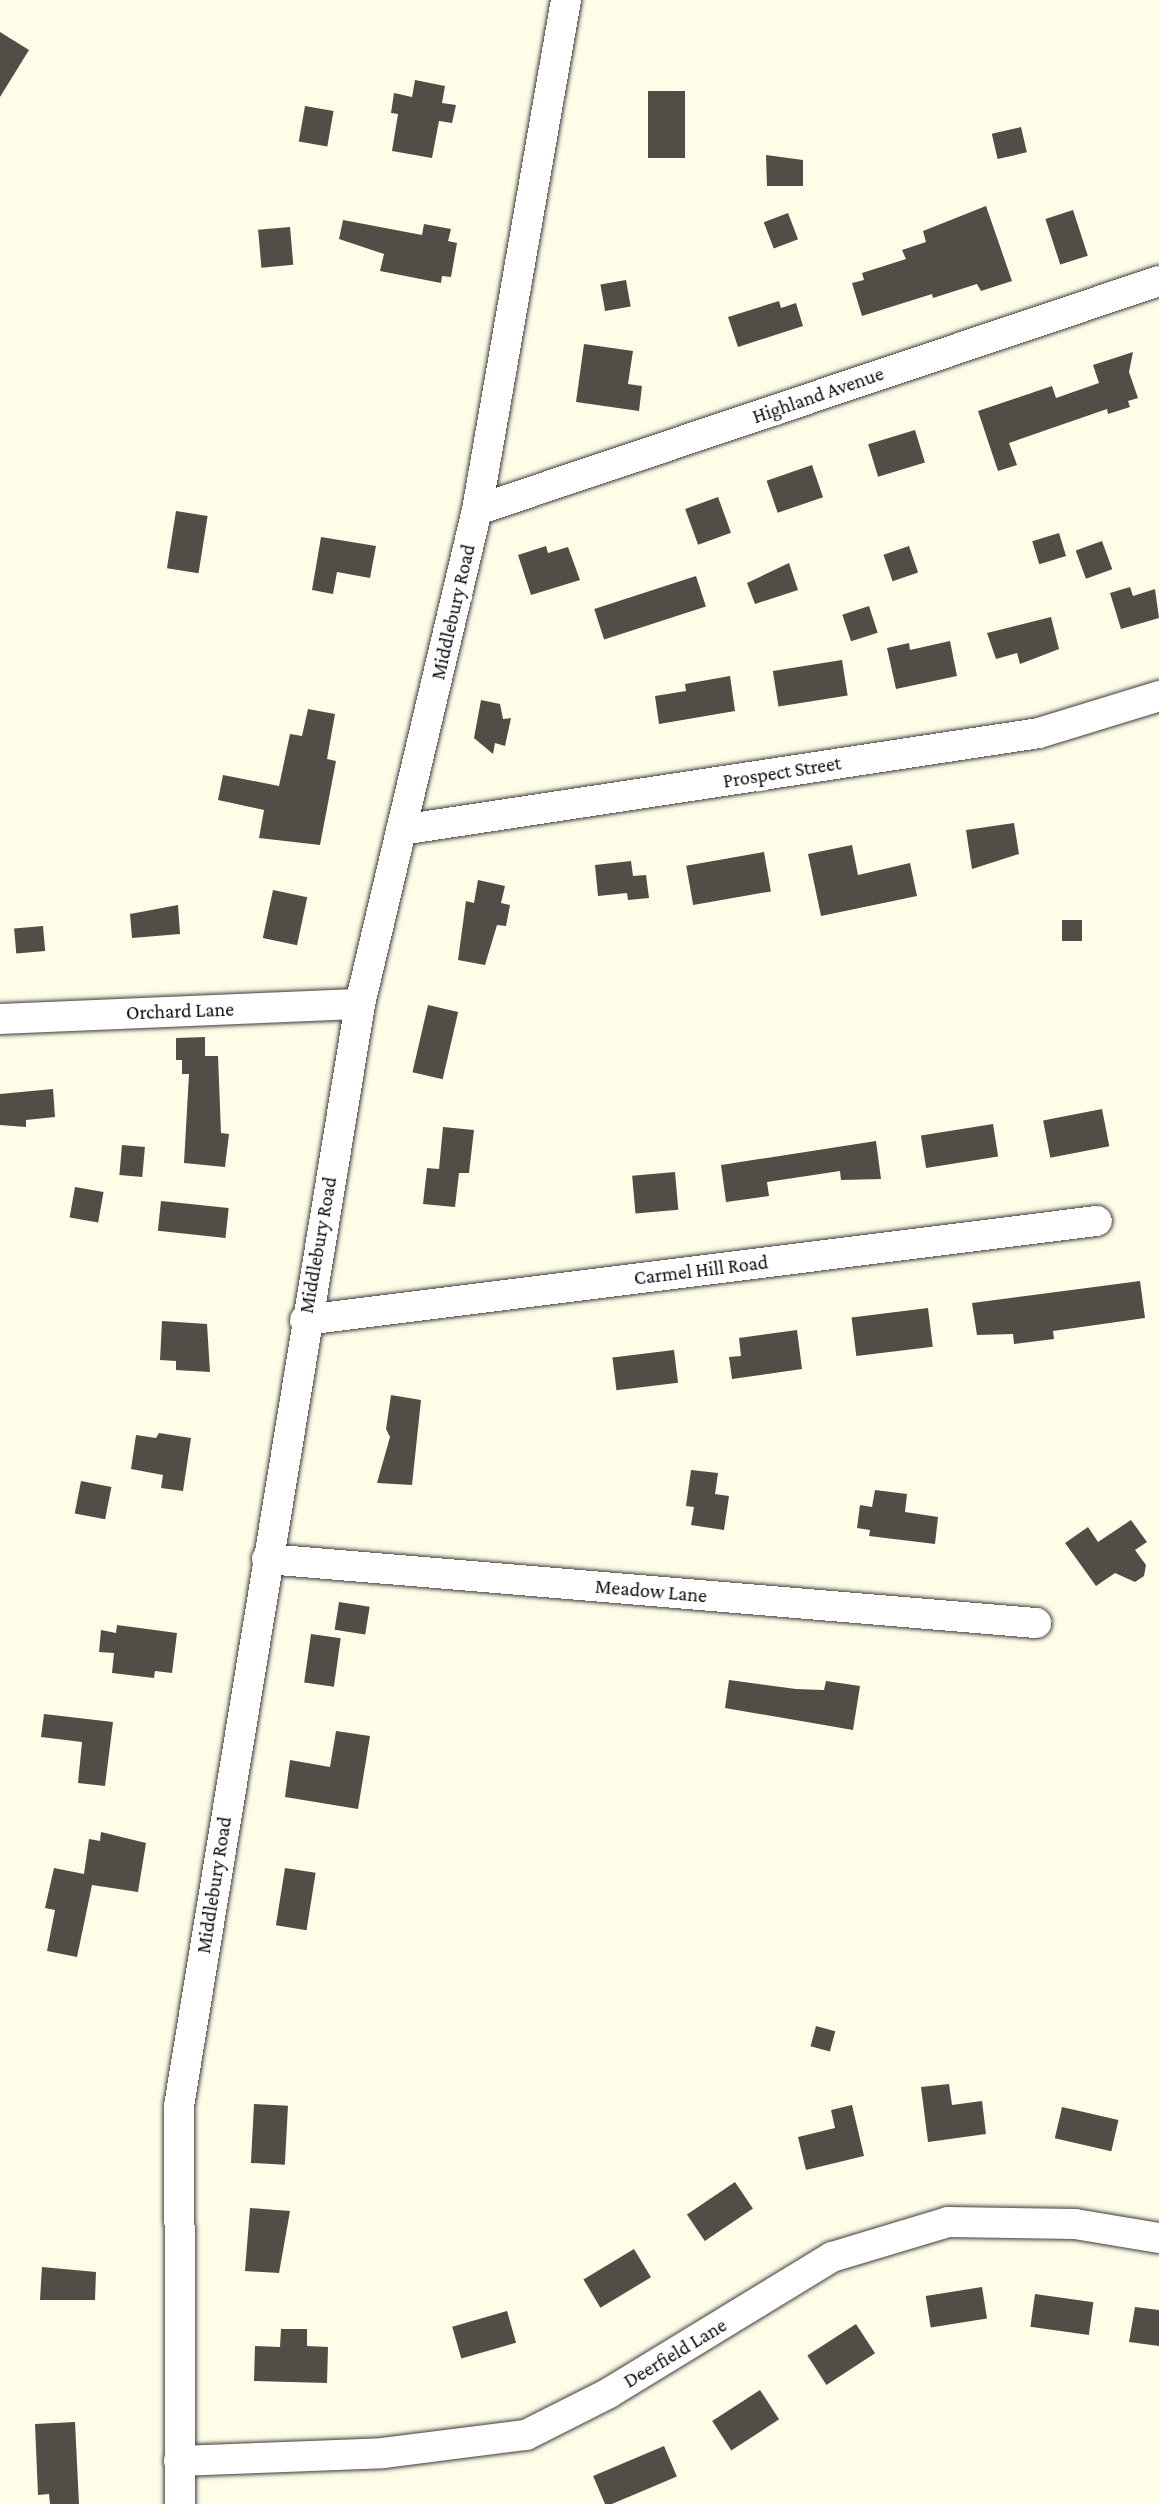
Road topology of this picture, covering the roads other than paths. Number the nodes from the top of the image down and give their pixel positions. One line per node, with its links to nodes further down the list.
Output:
1 (566, 0): 3 (street, Middlebury Road)
2 (1159, 281): 3 (street, Highland Avenue)
3 (477, 510): 5 (street, Middlebury Road)
4 (1159, 696): 5 (street, Prospect Street)
5 (401, 830): 6 (street, Middlebury Road)
6 (360, 1004): 7 (street, Orchard Lane); 9 (street, Middlebury Road)
7 (0, 1019)
8 (1097, 1221): 9 (street, Carmel Hill Road)
9 (305, 1320): 10 (street, Middlebury Road)
10 (267, 1559): 11 (street, Meadow Lane); 13 (street, Middlebury Road)
11 (1036, 1623)
12 (1159, 2238): 13 (street, Deerfield Lane)
13 (179, 2461): 14 (street, Middlebury Road)
14 (180, 2504)

